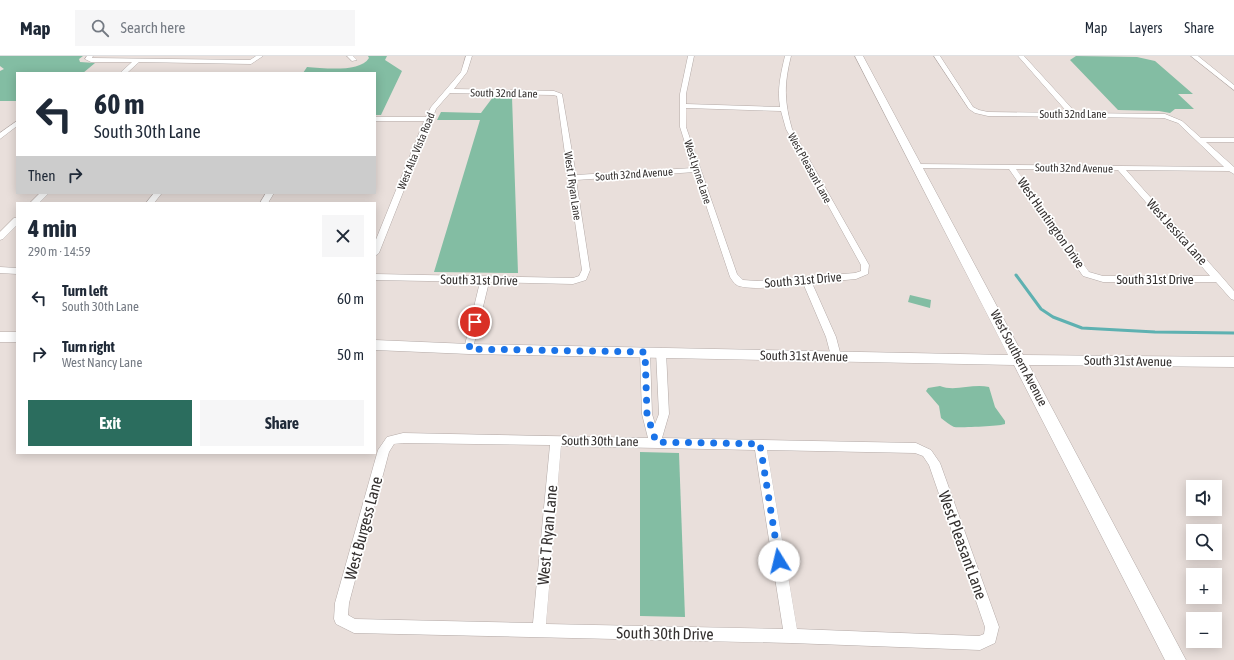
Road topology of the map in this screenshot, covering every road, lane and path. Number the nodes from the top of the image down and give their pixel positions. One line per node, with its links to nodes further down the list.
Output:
1 (174, 56): 12 (street)
2 (260, 56): 12 (street)
3 (469, 56): 15 (street, West Alta Vista Road)
4 (691, 56): 17 (street, West Lynne Lane)
5 (788, 56): 18 (street, West Pleasant Lane)
6 (859, 56): 26 (main road, West Southern Avenue)
7 (937, 56): 19 (street, South 32nd Lane)
8 (1021, 56): 19 (street)
9 (1194, 56): 14 (street)
10 (90, 58): 11 (street)
11 (137, 61): 12 (street); 13 (street)
12 (169, 61)
13 (124, 72)
14 (1234, 88)
15 (448, 91): 16 (street, South 32nd Lane); 21 (street, West Alta Vista Road)
16 (560, 95): 31 (street, West T Ryan Lane)
17 (682, 106): 18 (street); 29 (street, West Lynne Lane)
18 (782, 109): 41 (street, West Pleasant Lane)
19 (1073, 114): 24 (street, South 32nd Lane)
20 (376, 119): 21 (street)
21 (429, 119): 38 (street, West Alta Vista Road)
22 (16, 124): 23 (street)
23 (0, 137)
24 (1199, 140): 25 (street); 30 (street)
25 (1234, 140)
26 (918, 166): 27 (street, South 32nd Avenue); 57 (main road, West Southern Avenue)
27 (1012, 167): 28 (street, South 32nd Avenue); 43 (street, West Huntington Drive)
28 (1120, 168): 30 (street, South 32nd Avenue); 47 (street, West Jessica Lane)
29 (697, 170): 31 (street, South 32nd Avenue); 48 (street, West Lynne Lane)
30 (1232, 171)
31 (571, 178): 44 (street, West T Ryan Lane)
32 (44, 194): 34 (street)
33 (157, 194): 35 (street)
34 (35, 202)
35 (151, 202)
36 (16, 221): 37 (street)
37 (0, 237)
38 (376, 251)
39 (0, 270): 40 (street)
40 (16, 271)
41 (865, 272): 45 (street, South 31st Drive)
42 (376, 277): 46 (street, South 31st Drive)
43 (1092, 277): 47 (street, South 31st Drive)
44 (583, 278): 46 (street, South 31st Drive)
45 (806, 279): 48 (street, South 31st Drive); 56 (street)
46 (485, 280): 53 (street)
47 (1219, 280): 49 (street, West Jessica Lane)
48 (740, 283)
49 (1234, 297)
50 (0, 337): 51 (main road)
51 (16, 337)
52 (376, 344): 53 (main road, South 31st Avenue)
53 (469, 349): 54 (main road, South 31st Avenue)
54 (645, 352): 55 (main road, South 31st Avenue); 59 (street)
55 (661, 352): 56 (main road, South 31st Avenue); 60 (street)
56 (836, 356): 57 (main road, South 31st Avenue)
57 (1020, 360): 58 (main road, South 31st Avenue); 70 (main road, West Southern Avenue)
58 (1234, 362)
59 (646, 397): 60 (street); 63 (street)
60 (663, 397): 63 (street)
61 (391, 440): 62 (street, South 30th Lane); 66 (street, West Burgess Lane)
62 (556, 440): 63 (street, South 30th Lane); 67 (street, West T Ryan Lane)
63 (656, 442): 64 (street, South 30th Lane)
64 (760, 444): 65 (street, South 30th Lane); 68 (street)
65 (927, 453): 69 (street, West Pleasant Lane)
66 (341, 619): 67 (street, South 30th Drive)
67 (539, 630): 68 (street, South 30th Drive)
68 (791, 636): 69 (street, South 30th Drive)
69 (990, 638)
70 (1176, 660)

